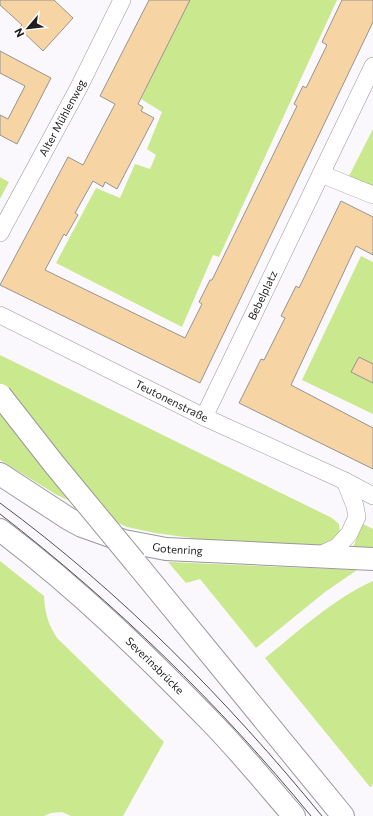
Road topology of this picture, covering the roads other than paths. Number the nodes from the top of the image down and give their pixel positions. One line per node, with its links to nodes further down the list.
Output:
1 (122, 0): 5 (street, Alter Mühlenweg)
2 (373, 66): 3 (street, Bebelplatz)
3 (321, 174): 4 (street); 8 (street, Bebelplatz)
4 (373, 195)
5 (0, 233)
6 (0, 315): 8 (street, Teutonenstraße)
7 (0, 395): 16 (main road, bridge)
8 (204, 416): 10 (street, Teutonenstraße)
9 (0, 474): 13 (main road, Gotenring)
10 (345, 481): 11 (street, Teutonenstraße); 13 (street)
11 (373, 496)
12 (0, 530): 15 (main road, Severinsbrücke)
13 (315, 557): 14 (main road, Gotenring)
14 (373, 559)
15 (294, 816)
16 (343, 816)

